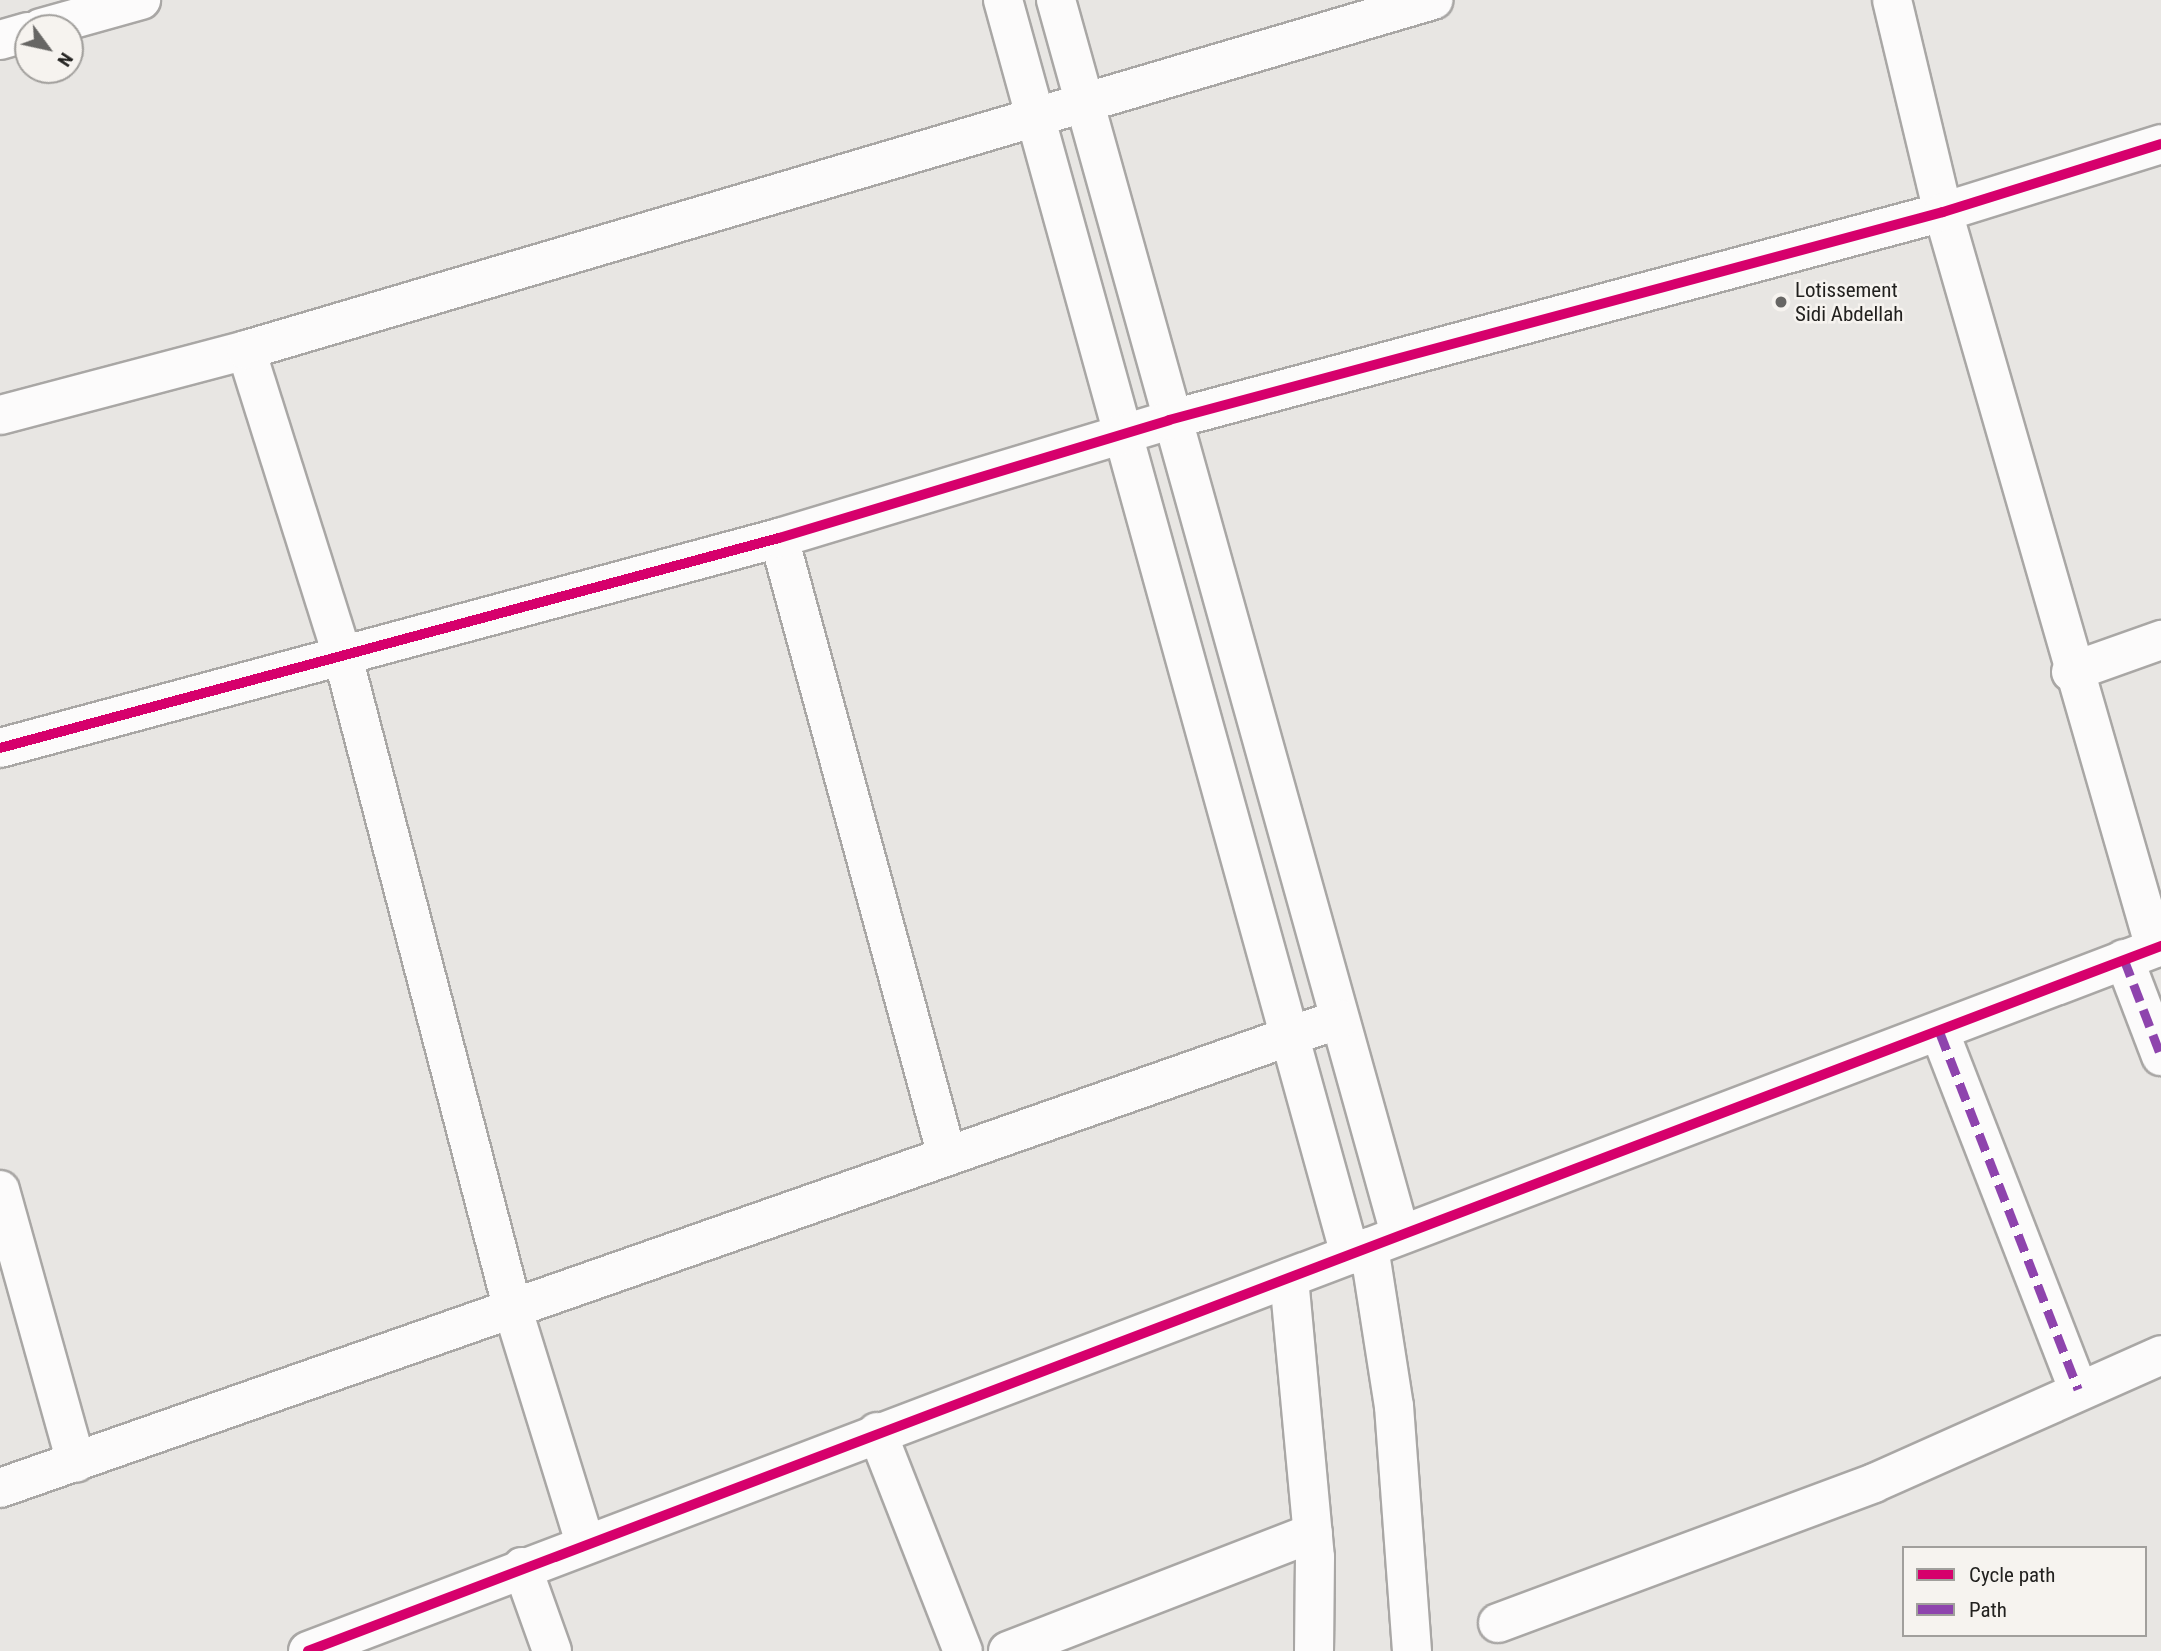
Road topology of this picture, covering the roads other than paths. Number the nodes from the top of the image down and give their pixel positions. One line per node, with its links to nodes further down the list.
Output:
1 (141, 0): 6 (street)
2 (1003, 0): 8 (street)
3 (1056, 0): 7 (street)
4 (1433, 0): 7 (street)
5 (1892, 0): 10 (street)
6 (84, 16)
7 (1084, 101): 8 (street); 13 (street)
8 (1033, 116): 11 (street); 14 (street)
9 (2161, 144): 10 (street)
10 (1943, 212): 13 (street); 18 (street)
11 (246, 350): 12 (street); 17 (street)
12 (0, 415)
13 (1169, 420): 14 (street); 21 (street)
14 (1119, 435): 15 (street); 23 (street)
15 (779, 538): 17 (street); 25 (street)
16 (2161, 640): 18 (street)
17 (343, 657): 19 (street); 29 (street)
18 (2071, 672): 20 (street)
19 (0, 748)
20 (2147, 951): 22 (street); 24 (street)
21 (1339, 1019): 23 (street); 27 (street)
22 (1940, 1033): 27 (street); 31 (street)
23 (1284, 1036): 25 (street); 27 (street)
24 (2161, 1056)
25 (947, 1156): 29 (street)
26 (0, 1190): 33 (street)
27 (1373, 1245): 28 (street); 44 (street)
28 (1289, 1278): 32 (street); 35 (street)
29 (513, 1310): 33 (street); 36 (street)
30 (2161, 1355): 31 (street)
31 (2078, 1389): 38 (street)
32 (877, 1432): 36 (street); 41 (street)
33 (76, 1462): 34 (street)
34 (0, 1488)
35 (1313, 1533): 42 (street); 43 (street)
36 (585, 1542): 37 (street)
37 (522, 1567): 39 (street); 40 (street)
38 (1498, 1623)
39 (308, 1651)
40 (552, 1651)
41 (963, 1651)
42 (1008, 1651)
43 (1314, 1651)
44 (1412, 1651)

